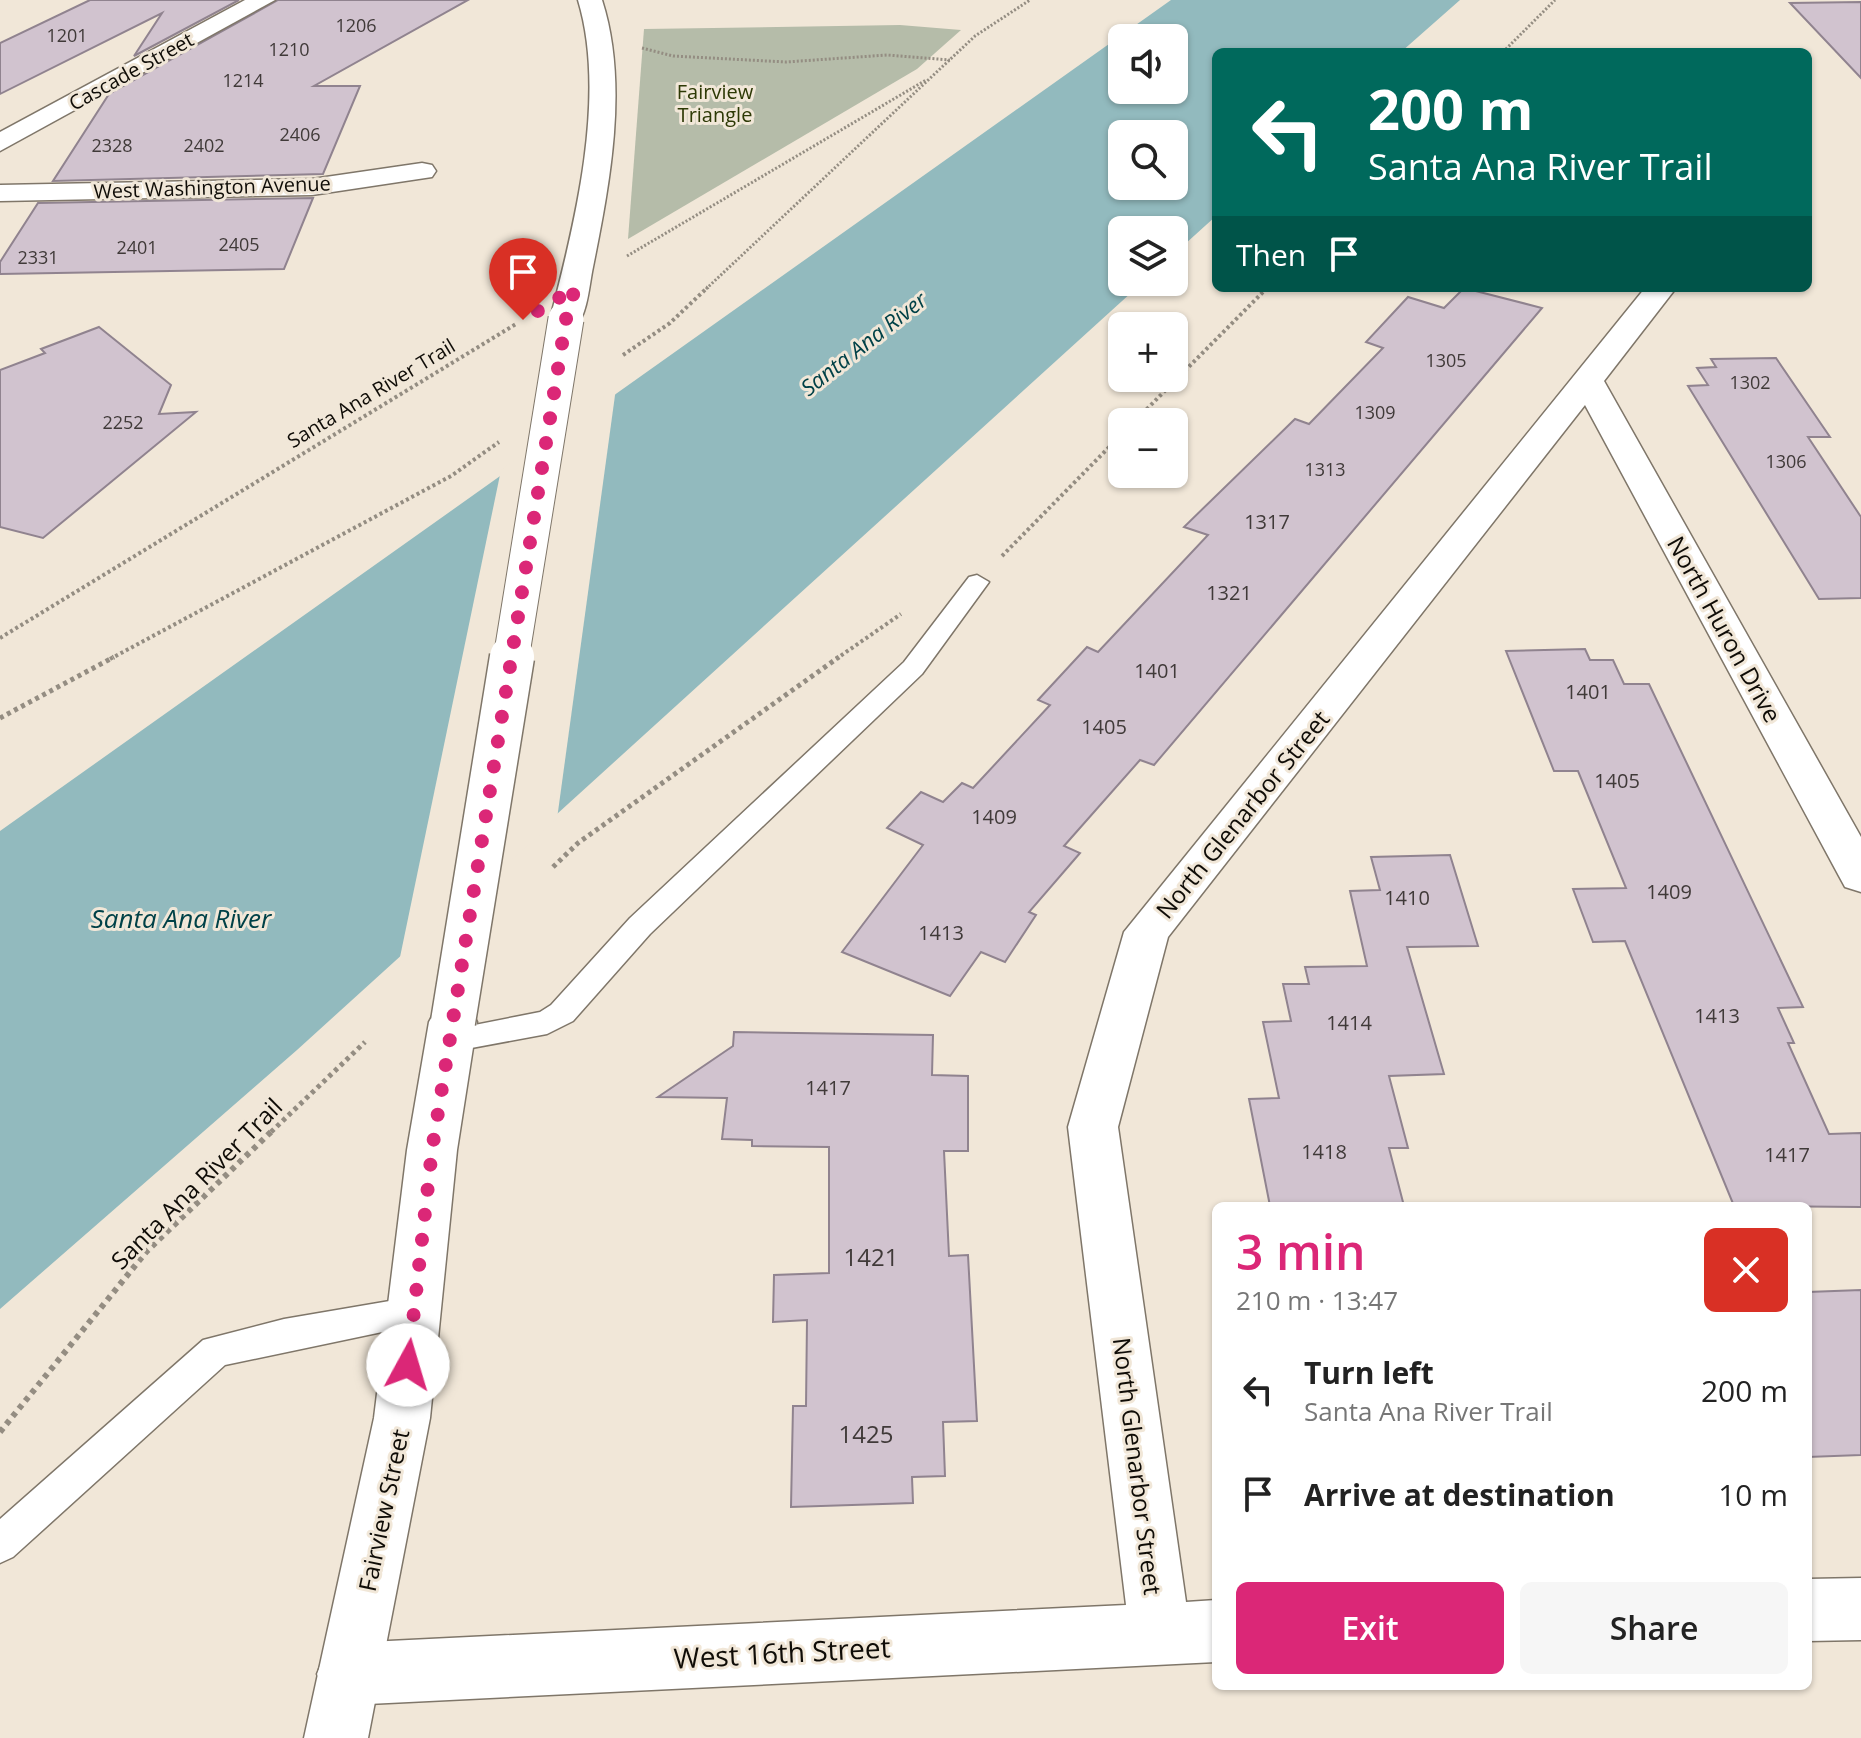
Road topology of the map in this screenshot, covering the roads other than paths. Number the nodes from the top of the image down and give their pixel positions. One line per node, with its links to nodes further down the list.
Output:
1 (263, 0): 3 (street, Cascade Street)
2 (590, 0): 10 (street, Fairview Street, bridge)
3 (0, 143)
4 (422, 171): 5 (street, West Washington Avenue)
5 (0, 193)
6 (1658, 292): 7 (street, North Glenarbor Street)
7 (1589, 382): 9 (street, North Huron Drive); 15 (street, North Glenarbor Street)
8 (977, 582): 10 (lane)
9 (1861, 876)
10 (452, 1031): 11 (street, Fairview Street)
11 (413, 1312): 12 (lane); 16 (street, Fairview Street)
12 (0, 1544)
13 (1861, 1609): 14 (street)
14 (1812, 1610)
15 (1188, 1632): 16 (street, West 16th Street)
16 (348, 1674): 17 (street, Fairview Street)
17 (336, 1738)

